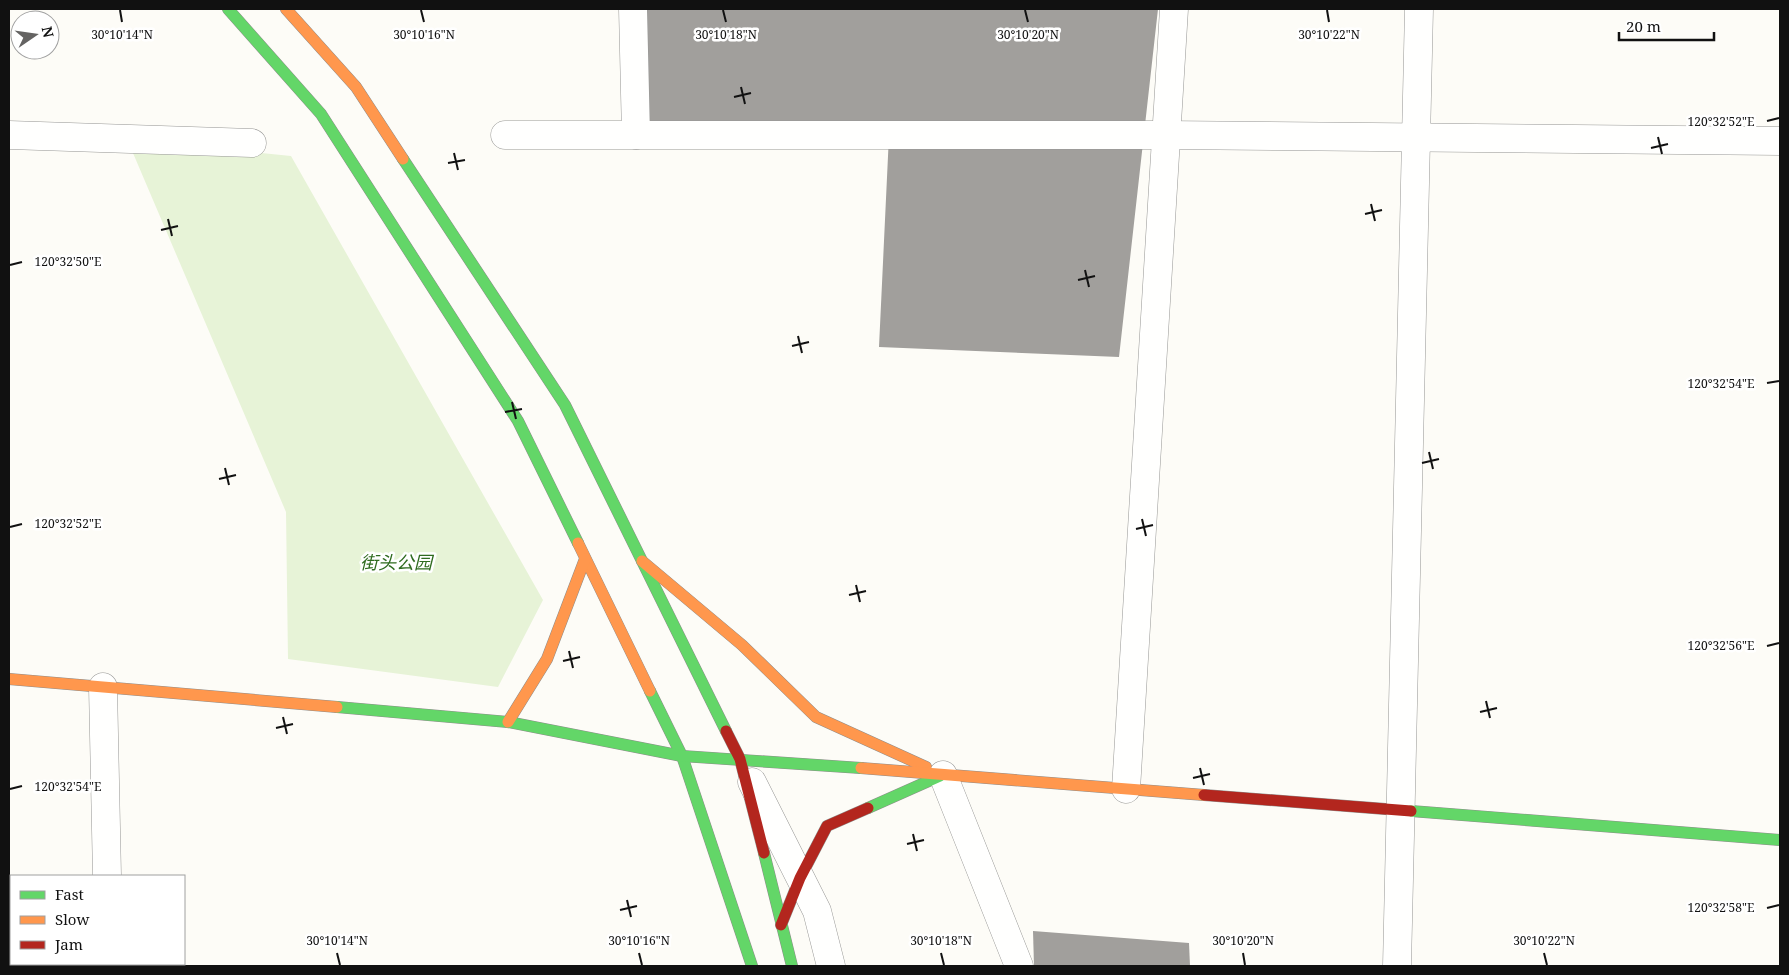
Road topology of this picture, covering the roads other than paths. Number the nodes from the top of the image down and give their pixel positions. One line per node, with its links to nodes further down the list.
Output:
1 (228, 9): 13 (street)
2 (286, 9): 14 (street)
3 (634, 9): 8 (street)
4 (1174, 9): 9 (street)
5 (1419, 9): 10 (street)
6 (9, 135): 12 (street)
7 (506, 135): 8 (street)
8 (636, 135): 9 (street)
9 (1165, 135): 10 (street); 21 (street)
10 (1416, 137): 11 (street); 22 (street)
11 (1780, 141)
12 (252, 143)
13 (585, 559): 17 (street); 18 (street)
14 (642, 561): 19 (street); 20 (street)
15 (9, 679): 16 (street)
16 (103, 687): 17 (street); 24 (street)
17 (508, 722): 18 (street)
18 (682, 756): 19 (street); 27 (street)
19 (740, 759): 20 (street); 25 (street); 26 (street)
20 (943, 775): 21 (street); 25 (street); 30 (street)
21 (1126, 789): 22 (street)
22 (1400, 810): 23 (street); 31 (street)
23 (1780, 840)
24 (107, 875)
25 (800, 878): 26 (street); 29 (street)
26 (781, 925): 28 (street)
27 (750, 961)
28 (792, 966)
29 (831, 966)
30 (1019, 966)
31 (1396, 966)

